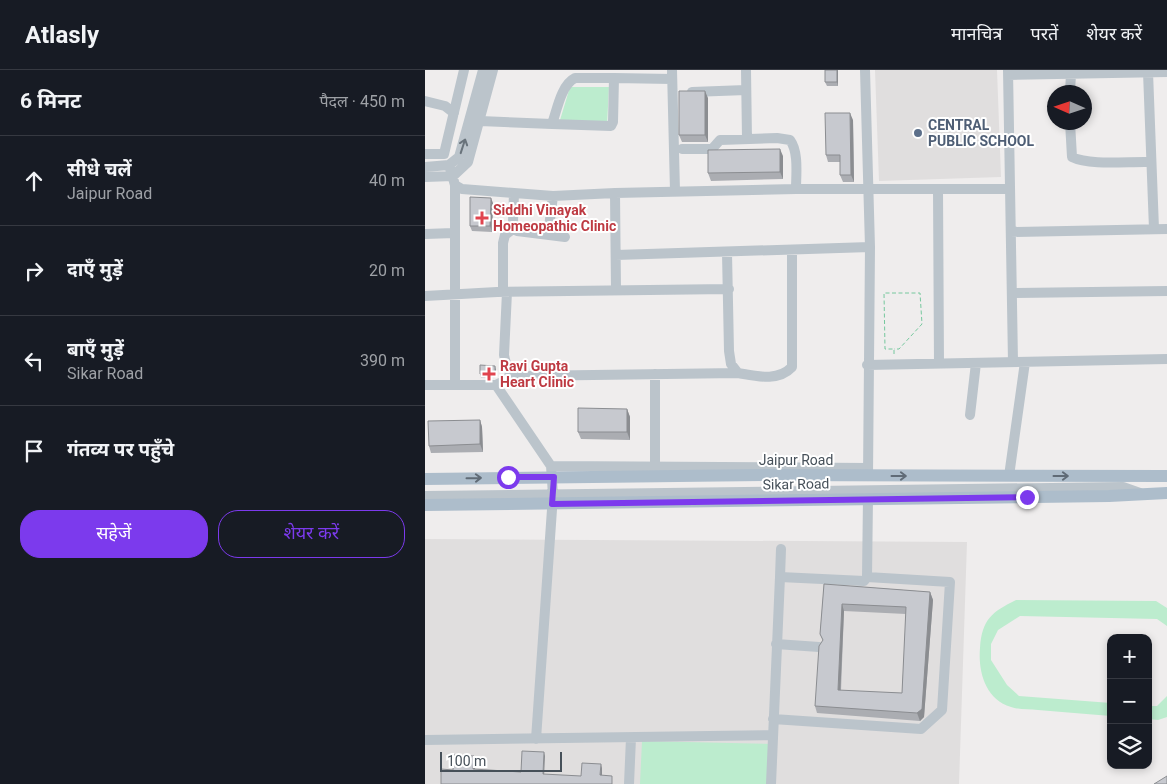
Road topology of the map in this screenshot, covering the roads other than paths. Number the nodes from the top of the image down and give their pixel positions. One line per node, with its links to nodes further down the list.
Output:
1 (464, 70): 16 (street)
2 (483, 70): 24 (street, one-way to 2)
3 (493, 70): 17 (street)
4 (746, 70): 13 (street)
5 (865, 70): 28 (street)
6 (1148, 72): 7 (street); 9 (street); 23 (street)
7 (1167, 72)
8 (1008, 73): 9 (street); 29 (street)
9 (1071, 74): 12 (street)
10 (672, 75): 11 (street); 32 (street)
11 (614, 78): 18 (street); 18 (street)
12 (1070, 85)
13 (746, 90): 14 (street); 20 (street)
14 (683, 92)
15 (425, 101): 16 (street)
16 (454, 113): 22 (street)
17 (480, 120): 18 (street); 27 (street)
18 (552, 124)
19 (1070, 130): 23 (street)
20 (747, 139): 21 (street); 30 (street)
21 (682, 149)
22 (425, 154)
23 (1151, 162): 38 (street)
24 (449, 165): 25 (street); 27 (street)
25 (425, 167)
26 (425, 177): 27 (street)
27 (454, 180): 34 (street); 40 (street)
28 (868, 188): 30 (street); 31 (street); 44 (street)
29 (1010, 189): 31 (street); 39 (street)
30 (797, 190): 32 (street)
31 (939, 190): 58 (street)
32 (675, 191): 33 (street)
33 (615, 192): 35 (street); 47 (street)
34 (514, 193): 35 (street); 36 (street)
35 (553, 196): 42 (street)
36 (514, 228): 42 (street); 51 (street)
37 (1167, 229): 38 (street)
38 (1154, 230): 39 (street)
39 (1011, 232): 52 (street)
40 (454, 233): 41 (street); 53 (street)
41 (425, 234)
42 (548, 235): 43 (street)
43 (565, 237)
44 (870, 247): 45 (street); 60 (street)
45 (792, 250): 46 (street); 62 (street)
46 (727, 253): 47 (street); 48 (street)
47 (616, 255): 49 (street)
48 (729, 289): 49 (street); 62 (street)
49 (615, 290): 51 (street)
50 (1167, 291): 52 (street)
51 (505, 292): 53 (street); 61 (street)
52 (1011, 293): 56 (street)
53 (455, 294): 54 (street); 64 (street)
54 (425, 296)
55 (1167, 360): 57 (street)
56 (1013, 362): 57 (street); 59 (street)
57 (1025, 362): 71 (street)
58 (939, 363): 59 (street); 60 (street)
59 (976, 363): 67 (street)
60 (867, 366): 70 (street)
61 (512, 372): 63 (street); 66 (street)
62 (738, 373): 63 (street)
63 (655, 374): 68 (street)
64 (455, 384): 65 (street); 66 (street)
65 (425, 385)
66 (496, 385): 69 (street)
67 (970, 415)
68 (655, 471): 69 (main road, Jaipur Road); 70 (main road, Jaipur Road)
69 (553, 472): 74 (main road, Jaipur Road, one-way to 69); 80 (street)
70 (868, 472): 71 (main road, Jaipur Road, one-way to 71)
71 (1009, 476): 72 (main road, Jaipur Road, one-way to 72)
72 (1144, 476): 73 (main road, Jaipur Road); 75 (street)
73 (1167, 476)
74 (425, 479)
75 (1123, 487): 77 (street); 80 (street)
76 (1167, 493): 77 (main road, Sikar Road)
77 (1145, 495): 79 (main road, Sikar Road)
78 (425, 496): 80 (street)
79 (868, 498): 80 (main road, Sikar Road); 83 (street)
80 (553, 499): 81 (main road, Sikar Road); 90 (street)
81 (425, 505)
82 (781, 548): 84 (street)
83 (867, 576): 84 (street); 87 (street)
84 (780, 577): 85 (street)
85 (776, 644): 86 (street); 87 (street)
86 (819, 647)
87 (773, 719): 88 (street)
88 (773, 735): 89 (street); 93 (street)
89 (631, 738): 90 (street); 92 (street)
90 (536, 739): 91 (street)
91 (425, 740)
92 (629, 784)
93 (771, 784)

